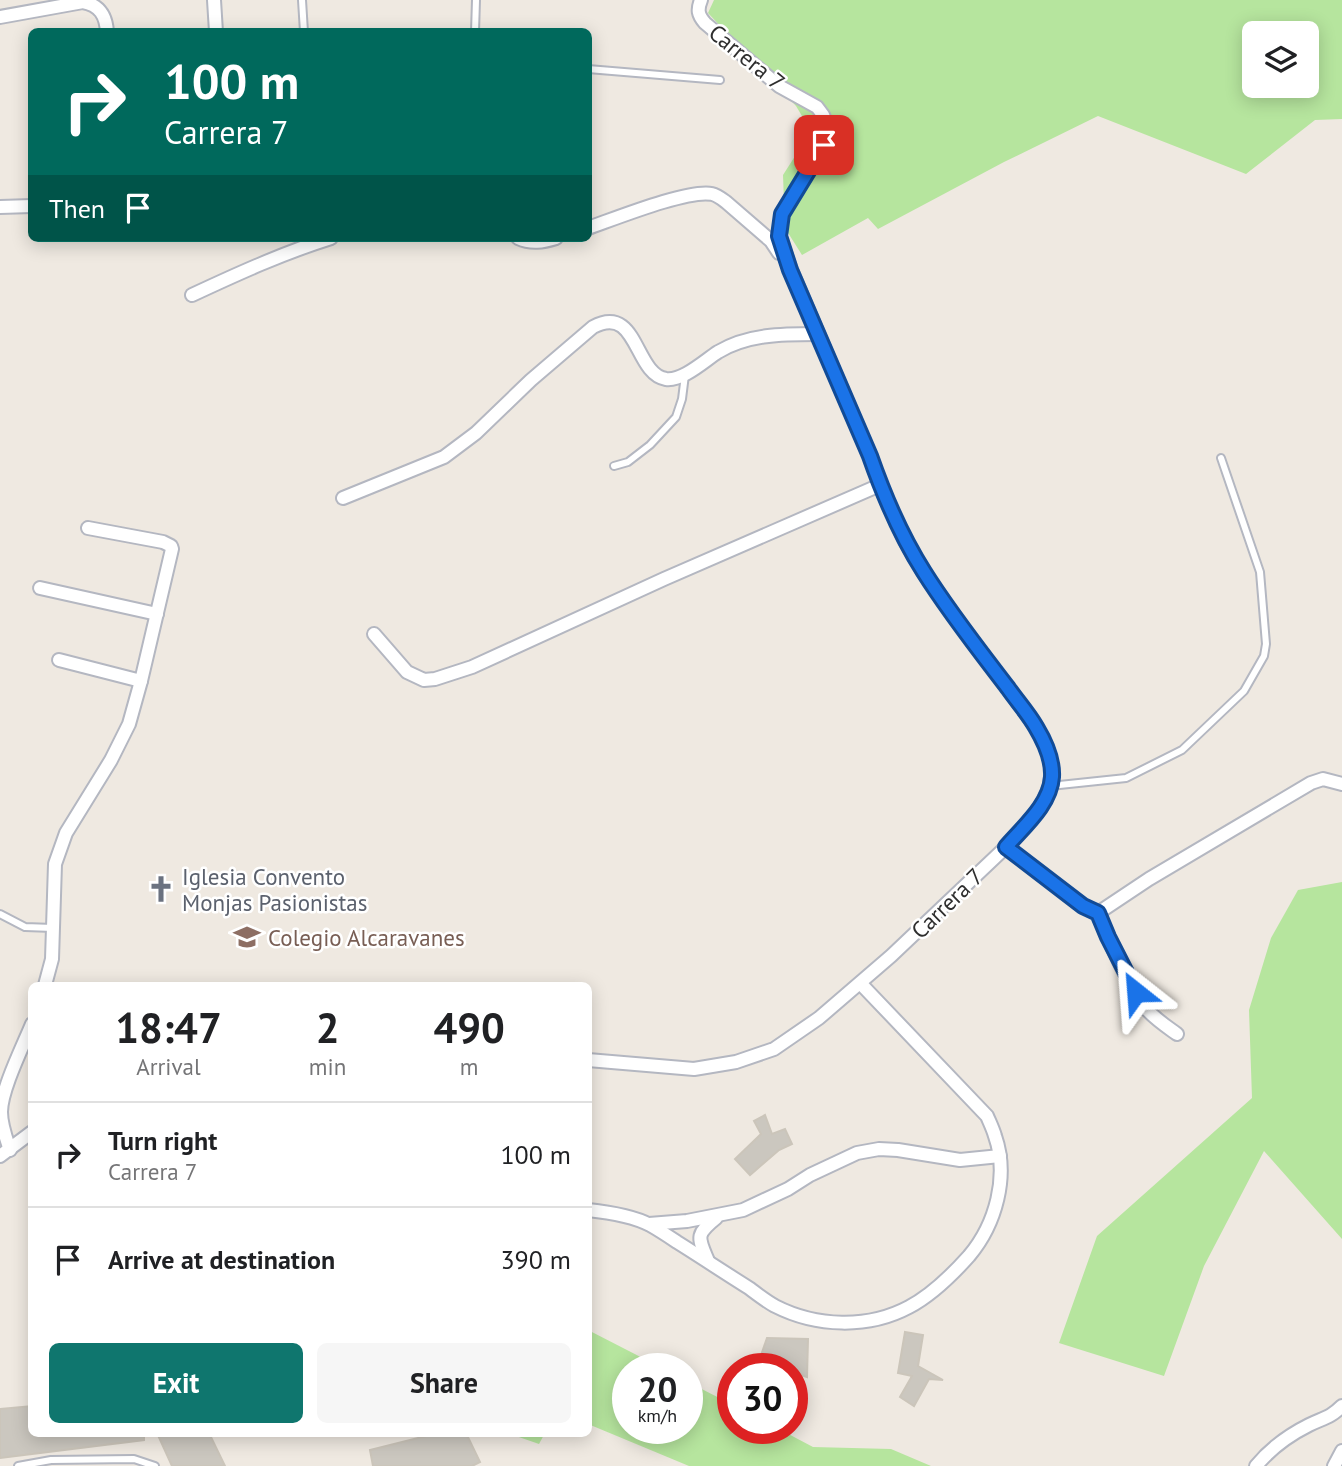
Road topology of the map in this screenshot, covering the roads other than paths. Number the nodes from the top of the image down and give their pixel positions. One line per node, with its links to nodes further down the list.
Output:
1 (214, 0): 7 (street)
2 (302, 0): 8 (lane)
3 (476, 0): 9 (lane)
4 (701, 0): 18 (street, Carrera 7)
5 (0, 17): 6 (street)
6 (106, 28)
7 (216, 28)
8 (304, 28)
9 (475, 28)
10 (592, 69): 11 (lane)
11 (720, 80)
12 (28, 206): 13 (street)
13 (0, 207)
14 (592, 227): 18 (street)
15 (319, 242): 19 (street)
16 (527, 242): 17 (street)
17 (545, 242)
18 (790, 270): 20 (street, Carrera 7)
19 (192, 295)
20 (817, 334): 21 (street); 24 (street, Carrera 7)
21 (685, 374): 23 (lane); 25 (street)
22 (1221, 458): 33 (lane)
23 (614, 466)
24 (880, 485): 29 (street); 33 (street, Carrera 7)
25 (343, 498)
26 (88, 527): 28 (street)
27 (40, 588): 28 (street)
28 (157, 614): 31 (street)
29 (374, 635)
30 (59, 660): 31 (street)
31 (141, 681): 37 (street)
32 (1342, 784): 35 (street)
33 (1050, 786): 34 (street, Carrera 7)
34 (1006, 847): 35 (street); 39 (street, Carrera 7)
35 (1098, 913): 41 (street)
36 (0, 914): 37 (lane)
37 (53, 928): 38 (street)
38 (46, 982)
39 (860, 984): 42 (street, Carrera 7); 45 (street)
40 (28, 1034): 44 (street)
41 (1177, 1034)
42 (592, 1060)
43 (28, 1135): 44 (street)
44 (5, 1153)
45 (1000, 1156): 47 (street); 49 (street)
46 (592, 1210): 48 (street)
47 (718, 1216): 48 (street); 49 (street)
48 (648, 1224): 49 (street)
49 (708, 1261)
50 (1342, 1406): 54 (street)
51 (1342, 1451): 55 (street)
52 (18, 1466): 53 (lane)
53 (155, 1466)
54 (1256, 1466)
55 (1334, 1466)

